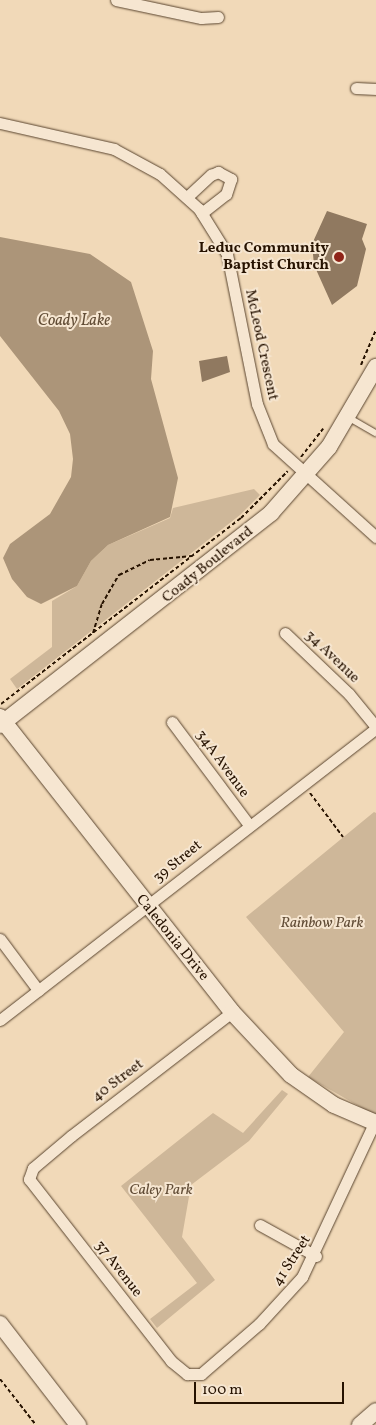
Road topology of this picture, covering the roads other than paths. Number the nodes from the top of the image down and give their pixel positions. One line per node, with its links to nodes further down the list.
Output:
1 (116, 0): 3 (street)
2 (174, 0): 3 (street)
3 (172, 12): 4 (street)
4 (218, 17)
5 (356, 88): 6 (street)
6 (376, 89)
7 (0, 123): 8 (street, McLeod Crescent)
8 (187, 197): 9 (street, McLeod Crescent); 9 (street)
9 (202, 213): 13 (street, McLeod Crescent)
10 (376, 367): 11 (main road, Coady Boulevard)
11 (348, 417): 12 (lane); 13 (main road, Coady Boulevard)
12 (376, 433)
13 (301, 469): 14 (street, McLeod Crescent); 16 (main road, Coady Boulevard)
14 (376, 538)
15 (284, 633): 18 (street, 34 Avenue)
16 (1, 722): 20 (main road, Caledonia Drive)
17 (172, 722): 19 (street, 34A Avenue)
18 (376, 728): 19 (street, 39 Street)
19 (248, 825): 20 (street, 39 Street)
20 (147, 906): 22 (street, 39 Street); 23 (main road, Caledonia Drive)
21 (0, 939): 22 (street)
22 (38, 990): 24 (street, 39 Street)
23 (232, 1012): 25 (main road, Caledonia Drive); 26 (street, 40 Street)
24 (0, 1020)
25 (375, 1123): 28 (street, 41 Street)
26 (28, 1179): 30 (street, 37 Avenue)
27 (260, 1225): 28 (street)
28 (316, 1256): 30 (street, 41 Street)
29 (0, 1324): 32 (main road)
30 (187, 1374)
31 (375, 1413): 33 (main road)
32 (78, 1425)
33 (360, 1425)

